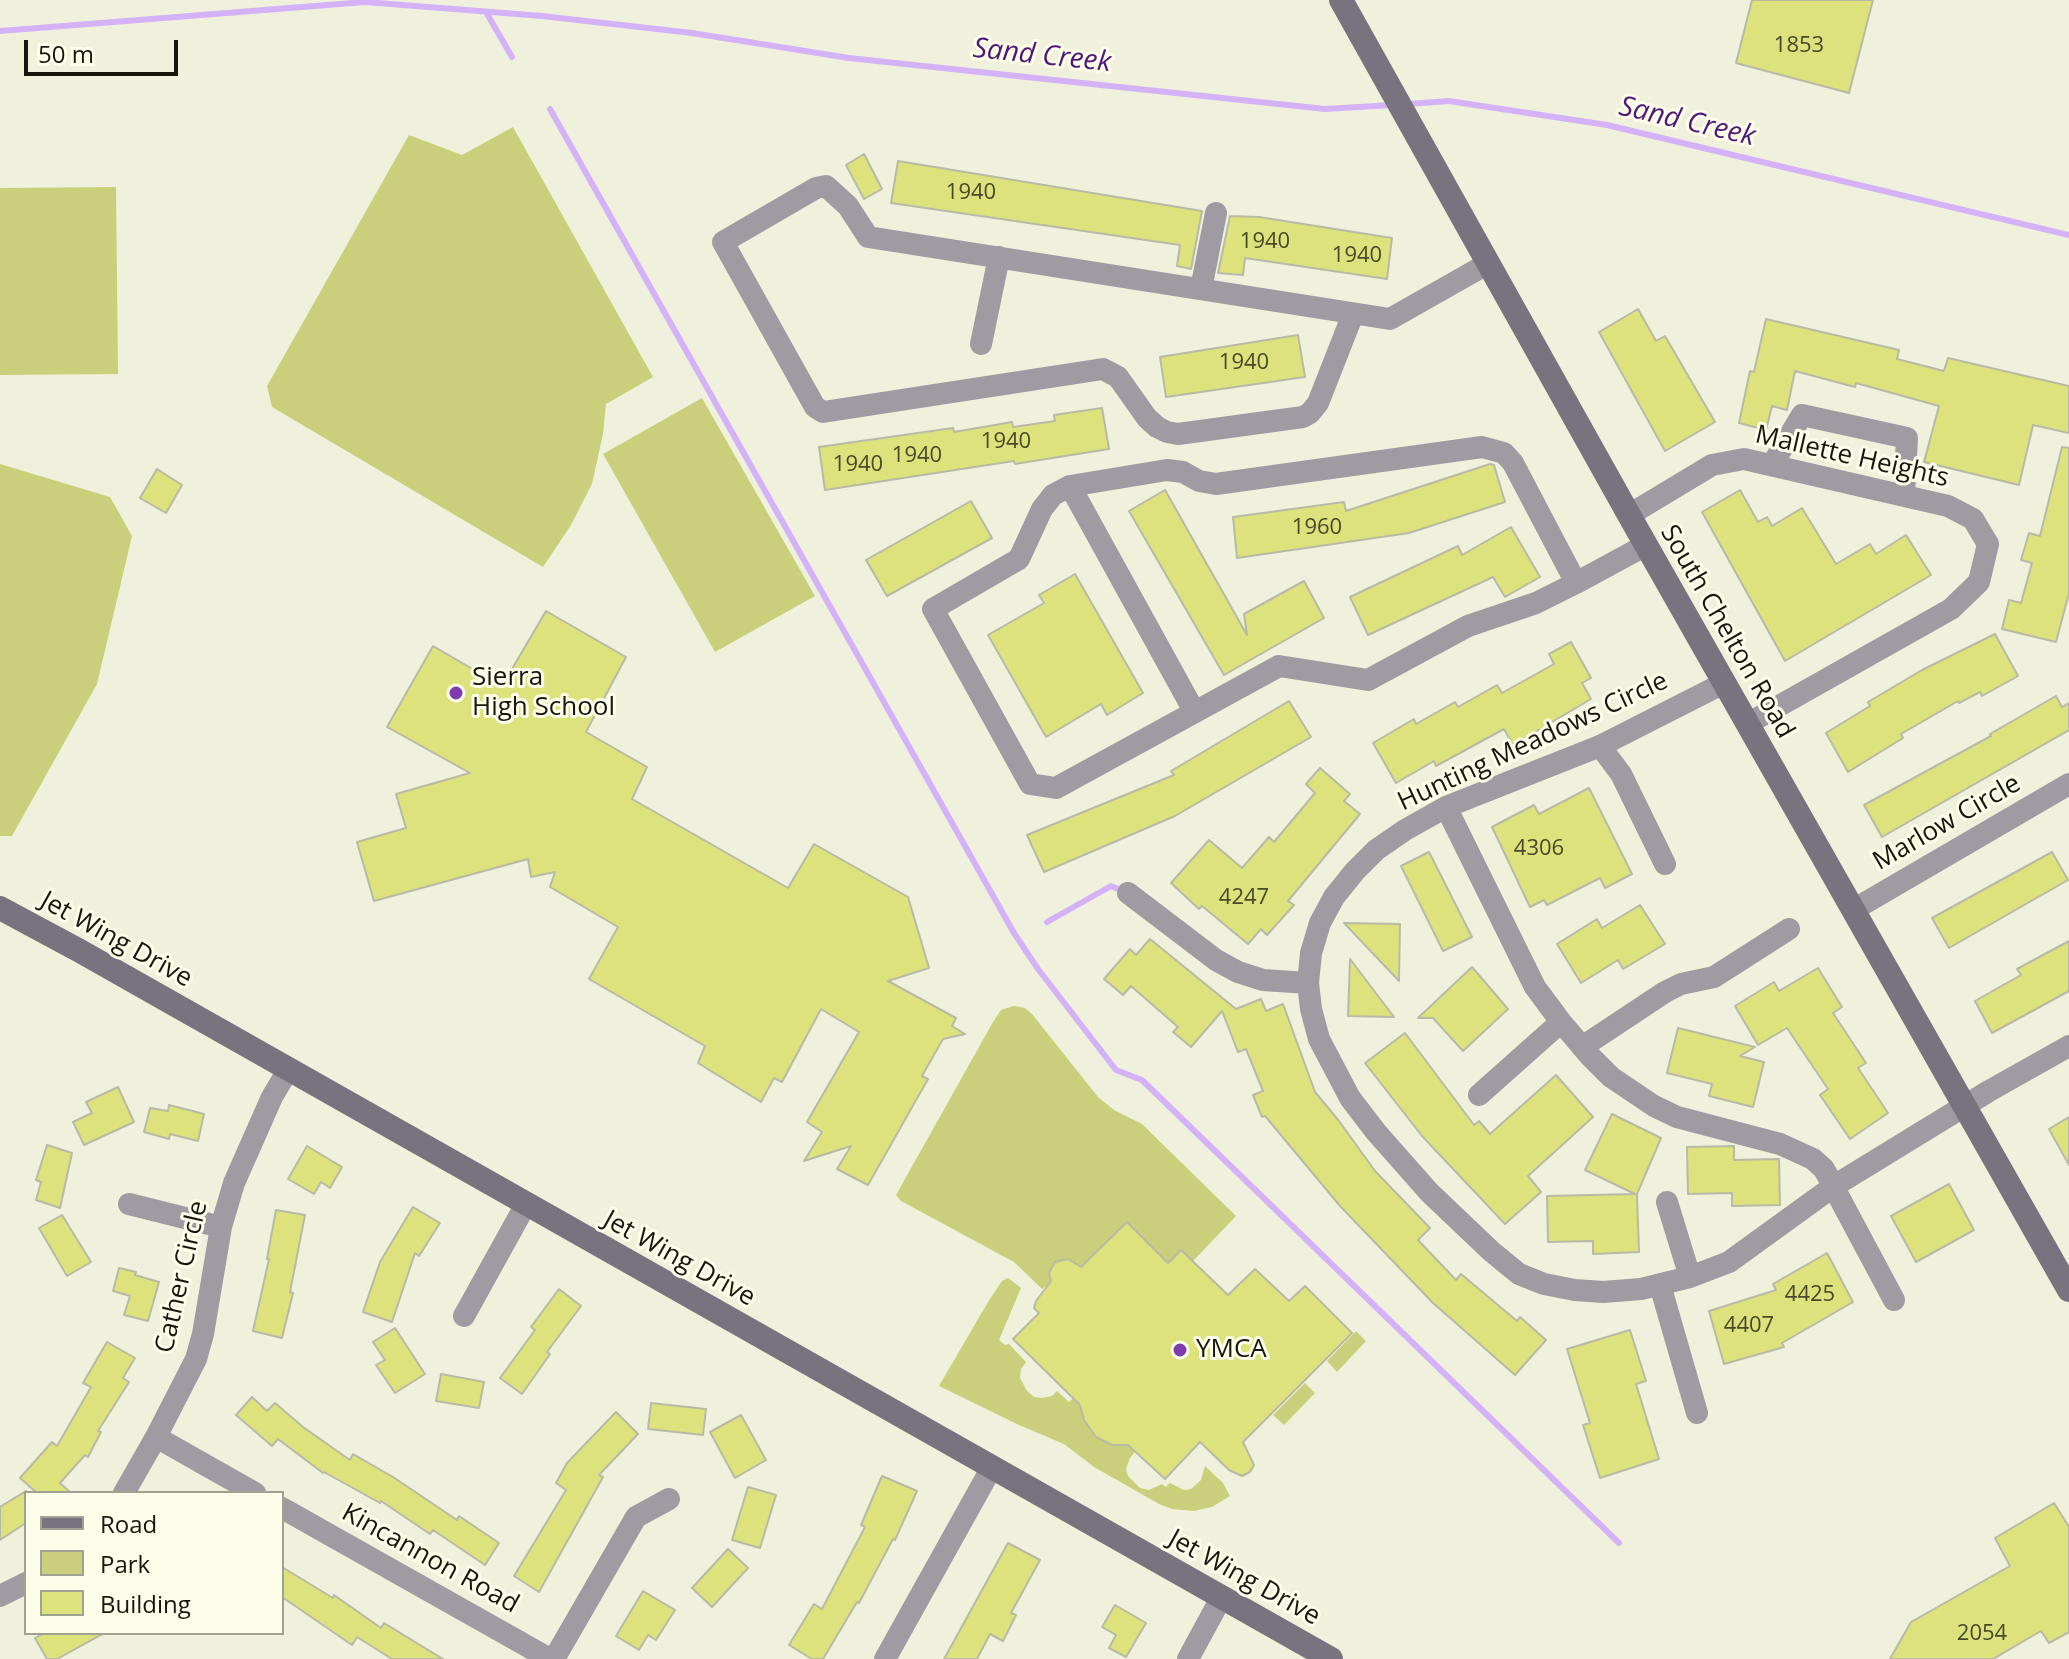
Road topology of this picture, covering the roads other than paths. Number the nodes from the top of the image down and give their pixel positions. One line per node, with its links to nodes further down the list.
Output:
1 (1343, 4): 4 (main road, South Chelton Road)
2 (1216, 213): 5 (street)
3 (999, 257): 5 (street); 6 (street); 7 (street)
4 (1487, 264): 6 (street); 11 (main road, South Chelton Road)
5 (1201, 289): 6 (street)
6 (1353, 314)
7 (981, 344)
8 (1772, 465): 10 (street, Mallette Heights); 10 (street); 11 (street, Mallette Heights)
9 (1070, 486): 13 (street); 15 (street); 15 (street)
10 (1904, 496): 16 (street, Mallette Heights)
11 (1629, 515): 12 (main road, South Chelton Road)
12 (1646, 545): 13 (street); 14 (main road, South Chelton Road)
13 (1576, 583): 15 (street)
14 (1724, 683): 16 (main road, South Chelton Road); 17 (street, Hunting Meadows Circle)
15 (1194, 711)
16 (1747, 724): 23 (main road, South Chelton Road)
17 (1600, 746): 19 (street, Hunting Meadows Circle); 20 (street)
18 (2069, 784): 23 (street, Marlow Circle)
19 (1446, 807): 25 (street, Hunting Meadows Circle); 26 (street)
20 (1665, 864)
21 (1128, 893): 25 (street)
22 (0, 908): 29 (main road, Jet Wing Drive)
23 (1853, 910): 31 (main road, South Chelton Road)
24 (1789, 929): 28 (street)
25 (1308, 983): 38 (street, Hunting Meadows Circle)
26 (1561, 1022): 28 (street); 30 (street)
27 (2069, 1046): 31 (street, Hunting Meadows Circle)
28 (1582, 1047): 32 (street)
29 (288, 1070): 35 (main road, Jet Wing Drive); 36 (street, Cather Circle)
30 (1479, 1095)
31 (1964, 1107): 32 (street, Hunting Meadows Circle); 39 (main road, South Chelton Road)
32 (1834, 1186): 37 (street, Hunting Meadows Circle); 40 (street)
33 (1667, 1202): 37 (street)
34 (129, 1204): 36 (street)
35 (526, 1204): 41 (street); 44 (main road, Jet Wing Drive)
36 (221, 1227): 43 (street, Cather Circle)
37 (1690, 1277): 38 (street, Hunting Meadows Circle)
38 (1660, 1285): 42 (street)
39 (2069, 1290)
40 (1894, 1300)
41 (464, 1316)
42 (1697, 1413)
43 (156, 1437): 45 (street, Cather Circle); 46 (street)
44 (992, 1467): 51 (main road, Jet Wing Drive); 53 (street)
45 (125, 1491)
46 (251, 1491)
47 (669, 1499): 52 (street)
48 (284, 1509): 52 (street, Kincannon Road)
49 (24, 1584): 50 (street)
50 (0, 1596)
51 (1221, 1598): 54 (street); 55 (main road, Jet Wing Drive)
52 (552, 1659)
53 (885, 1659)
54 (1188, 1659)
55 (1331, 1659)

